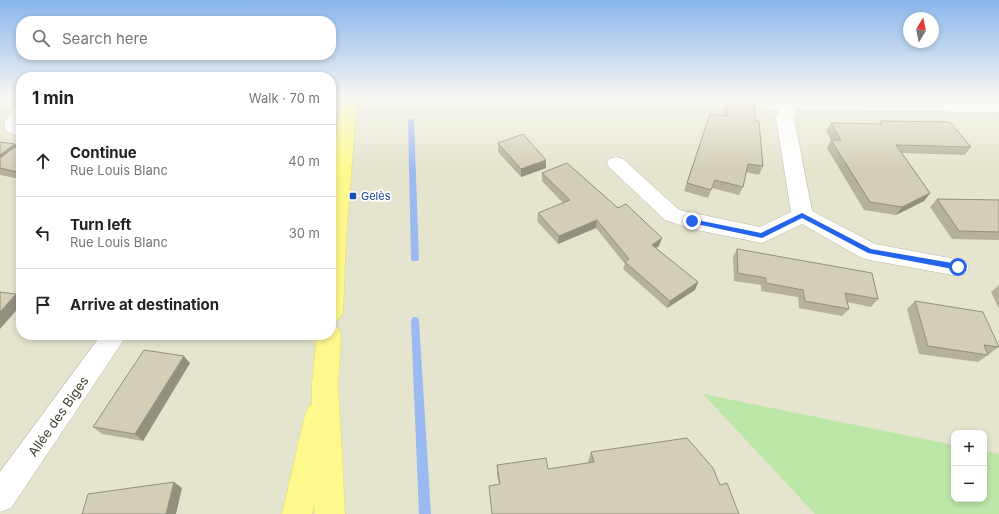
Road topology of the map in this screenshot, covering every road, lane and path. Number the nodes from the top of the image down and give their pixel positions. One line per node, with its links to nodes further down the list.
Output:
1 (347, 122): 5 (main road)
2 (786, 122): 4 (street)
3 (616, 163): 4 (street)
4 (802, 216): 6 (street)
5 (336, 227)
6 (958, 267)
7 (112, 340): 10 (street, Allée des Biges)
8 (329, 340): 9 (main road)
9 (325, 384): 11 (main road); 12 (main road)
10 (0, 497)
11 (297, 514)
12 (330, 514)

